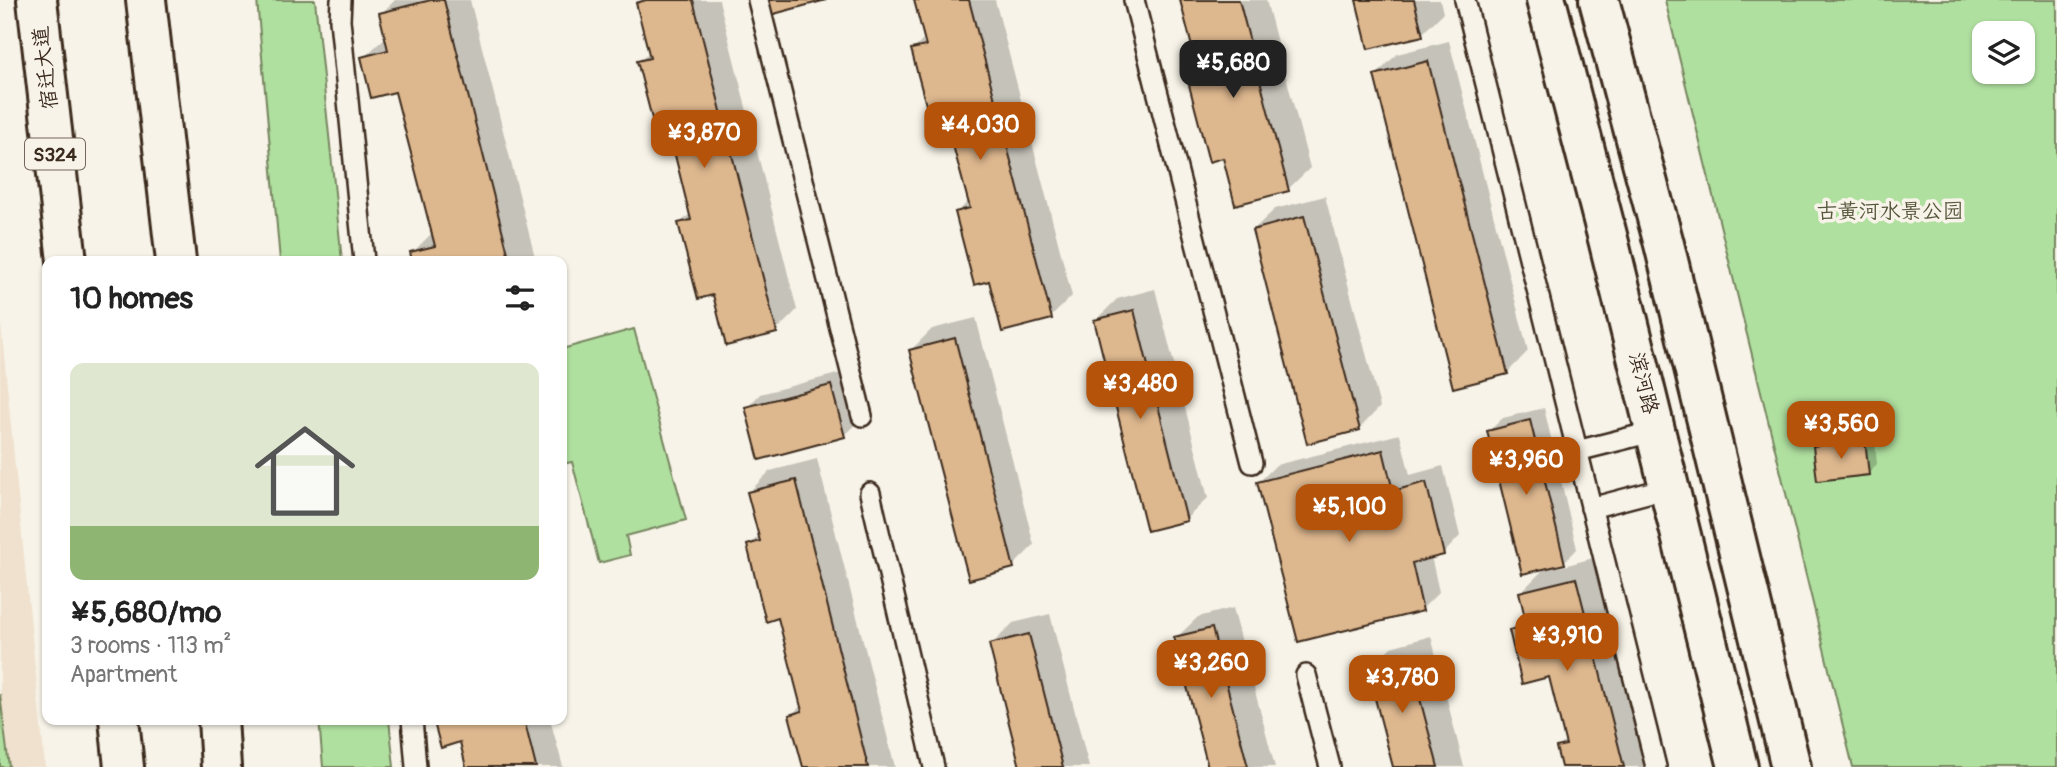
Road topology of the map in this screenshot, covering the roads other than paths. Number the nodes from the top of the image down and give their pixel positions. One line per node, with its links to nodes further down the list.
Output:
1 (36, 0): 11 (main road, 宿迁大道 / S324)
2 (146, 0): 10 (main road)
3 (153, 0): 10 (main road)
4 (341, 0): 13 (lane)
5 (758, 0): 14 (lane)
6 (1134, 0): 17 (lane)
7 (1465, 0): 16 (lane)
8 (1546, 0): 15 (main road, 滨河路)
9 (1599, 0): 32 (main road)
10 (154, 69): 12 (main road)
11 (66, 256)
12 (175, 256)
13 (364, 256)
14 (862, 416)
15 (1656, 431): 16 (lane); 18 (main road, 滨河路)
16 (1577, 451): 20 (lane)
17 (1252, 463)
18 (1670, 487): 20 (lane); 31 (main road, 滨河路)
19 (870, 493): 28 (lane)
20 (1591, 508): 30 (lane)
21 (1306, 675): 29 (lane)
22 (120, 725): 25 (main road)
23 (218, 725): 26 (main road)
24 (412, 725): 27 (lane)
25 (124, 767)
26 (222, 767)
27 (416, 767)
28 (934, 767)
29 (1330, 767)
30 (1656, 767)
31 (1738, 767)
32 (1791, 767)

